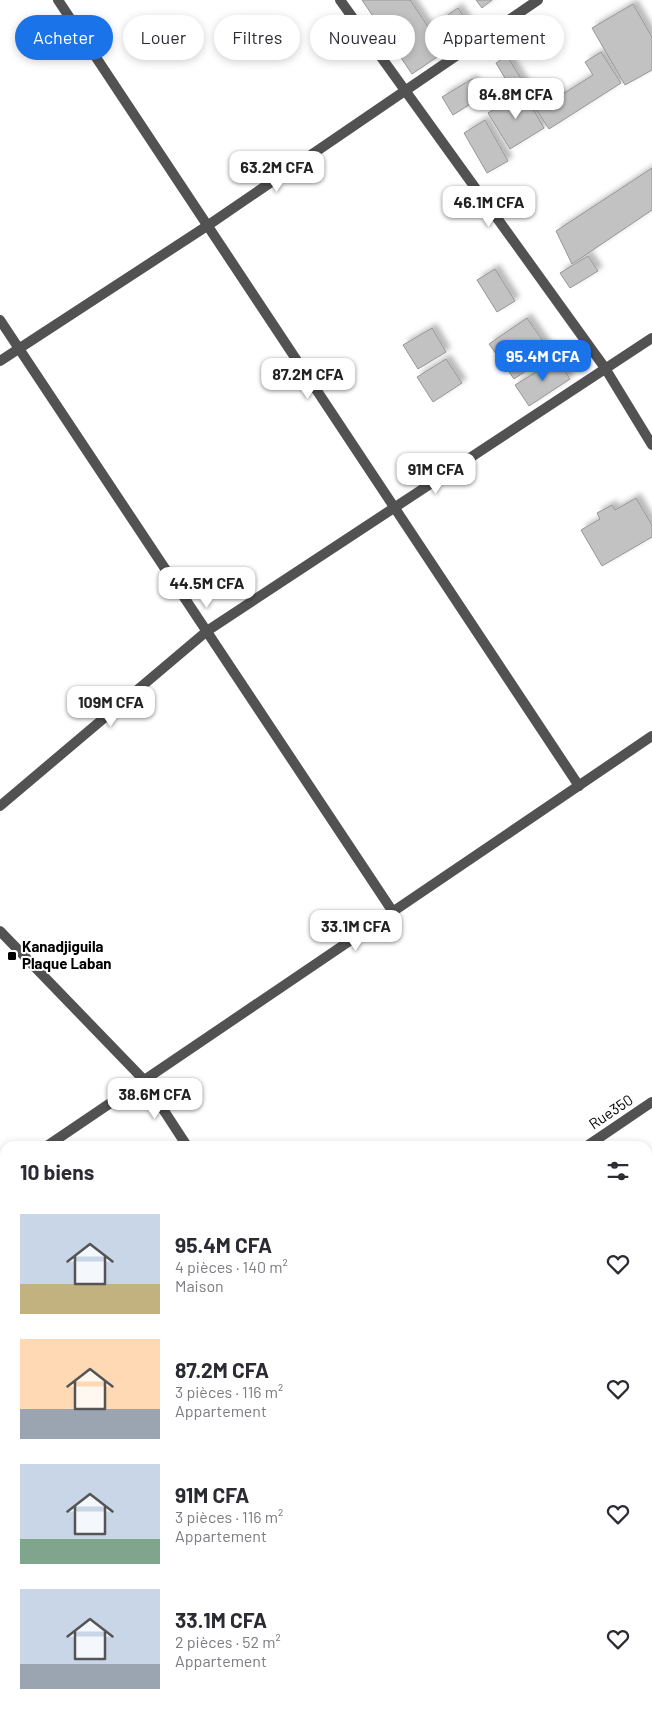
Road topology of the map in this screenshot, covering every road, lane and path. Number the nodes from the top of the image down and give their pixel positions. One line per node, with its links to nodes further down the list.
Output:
1 (58, 0): 5 (street)
2 (340, 0): 4 (street)
3 (538, 0): 4 (street)
4 (405, 90): 5 (street); 10 (street)
5 (207, 226): 8 (street); 12 (street)
6 (0, 320): 8 (street)
7 (652, 338): 10 (street)
8 (19, 348): 9 (street); 13 (street)
9 (0, 361)
10 (605, 368): 11 (street); 12 (street)
11 (652, 445)
12 (395, 507): 13 (street); 15 (street)
13 (207, 631): 16 (street); 17 (street)
14 (652, 736): 15 (street)
15 (579, 786): 17 (street)
16 (0, 806)
17 (392, 912): 19 (street)
18 (0, 931): 19 (street)
19 (144, 1080): 21 (street); 22 (street)
20 (652, 1102): 23 (street, Rue350)
21 (54, 1141)
22 (184, 1141)
23 (594, 1141)

